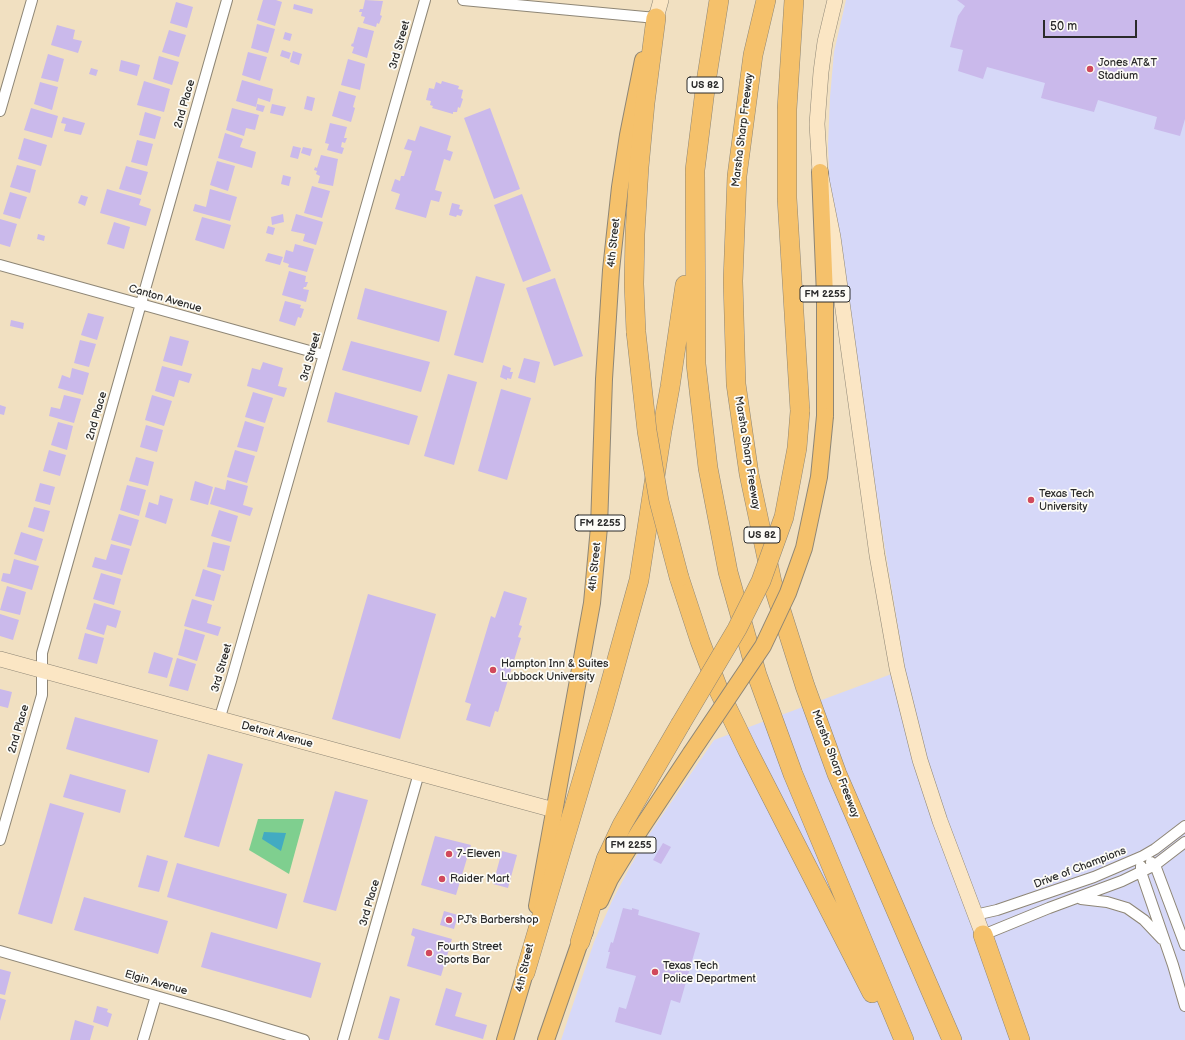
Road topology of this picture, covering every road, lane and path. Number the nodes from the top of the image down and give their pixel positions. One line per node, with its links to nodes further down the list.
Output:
1 (32, 0): 10 (street)
2 (228, 0): 14 (street, 2nd Place)
3 (425, 0): 15 (street, 3rd Street)
4 (462, 0): 9 (street)
5 (719, 0): 11 (highway, US 82)
6 (766, 0): 44 (highway, Marsha Sharp Freeway / US 82)
7 (794, 0): 30 (highway, bridge)
8 (835, 0): 12 (main road)
9 (658, 9): 20 (main road, 4th Street / FM 2255); 42 (highway, bridge)
10 (0, 111)
11 (695, 170): 34 (highway); 43 (highway, US 82)
12 (820, 172): 28 (main road); 30 (main road, FM 2255, bridge)
13 (0, 265): 14 (street, Canton Avenue)
14 (141, 305): 15 (street, Canton Avenue); 17 (street, 2nd Place)
15 (324, 355): 18 (street, 3rd Street)
16 (0, 659): 17 (main road, Detroit Avenue)
17 (42, 670): 18 (main road, Detroit Avenue); 22 (street, 2nd Place)
18 (219, 720): 19 (main road, Detroit Avenue)
19 (419, 773): 20 (main road, Detroit Avenue); 39 (street, 3rd Place)
20 (554, 810): 34 (main road, 4th Street / FM 2255)
21 (1185, 826): 24 (street, Drive of Champions)
22 (0, 840)
23 (1185, 842): 25 (street)
24 (1143, 856): 25 (street); 26 (street); 28 (street, Drive of Champions)
25 (1155, 865): 26 (street); 32 (street)
26 (1141, 872): 27 (street); 31 (street)
27 (1075, 899): 29 (street); 31 (street)
28 (976, 915): 29 (main road)
29 (983, 935): 45 (highway)
30 (580, 942): 41 (main road, FM 2255)
31 (1166, 944): 36 (street)
32 (1185, 945)
33 (0, 951): 35 (street, Elgin Avenue)
34 (525, 973): 40 (main road, 4th Street / FM 2255)
35 (156, 996): 37 (street); 38 (street, Elgin Avenue)
36 (1185, 1006)
37 (143, 1040)
38 (304, 1040)
39 (343, 1040)
40 (505, 1040)
41 (546, 1040)
42 (896, 1040)
43 (904, 1040)
44 (952, 1040)
45 (1020, 1040)

